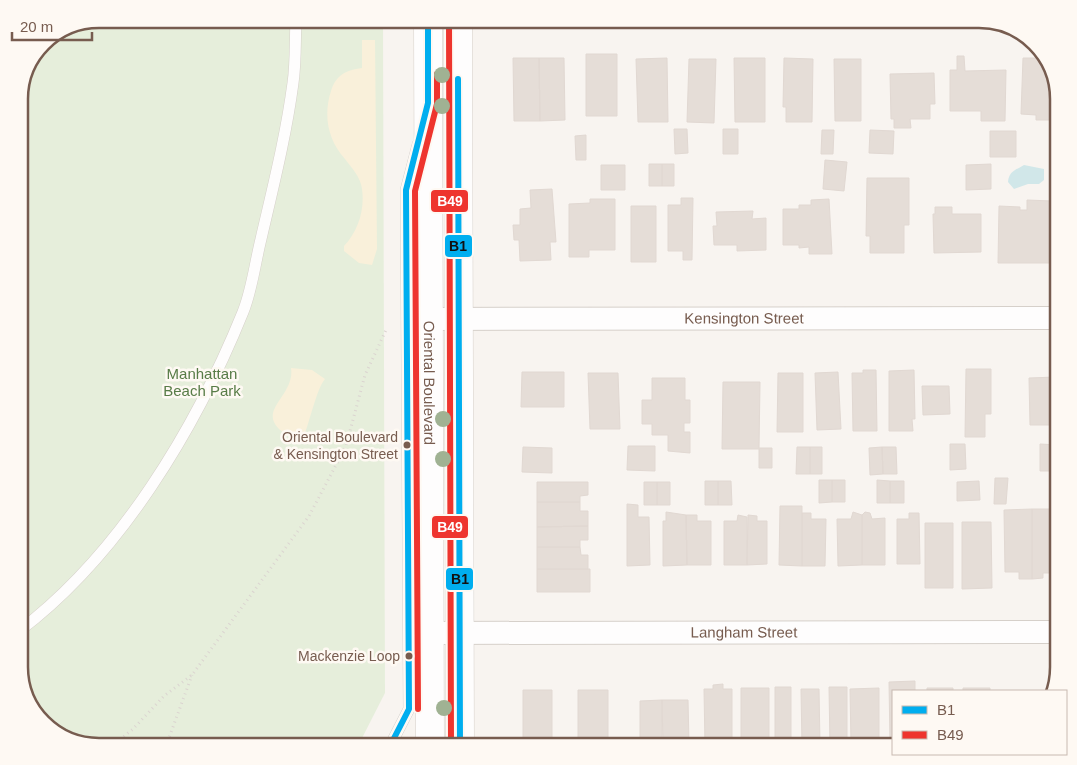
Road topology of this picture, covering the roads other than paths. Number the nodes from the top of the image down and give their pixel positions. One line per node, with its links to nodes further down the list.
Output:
1 (296, 28): 8 (lane)
2 (428, 28): 4 (street, Oriental Boulevard)
3 (458, 28): 7 (street, Oriental Boulevard)
4 (428, 103): 6 (street, Oriental Boulevard); 12 (lane)
5 (1050, 318): 7 (street, Kensington Street)
6 (429, 319): 7 (street, Kensington Street); 10 (street, Oriental Boulevard)
7 (459, 319): 11 (street, Oriental Boulevard)
8 (28, 624)
9 (1050, 632): 11 (street, Langham Street)
10 (430, 633): 11 (street, Langham Street); 13 (street, Oriental Boulevard)
11 (460, 633): 14 (street, Oriental Boulevard)
12 (394, 738)
13 (430, 738)
14 (460, 738)

